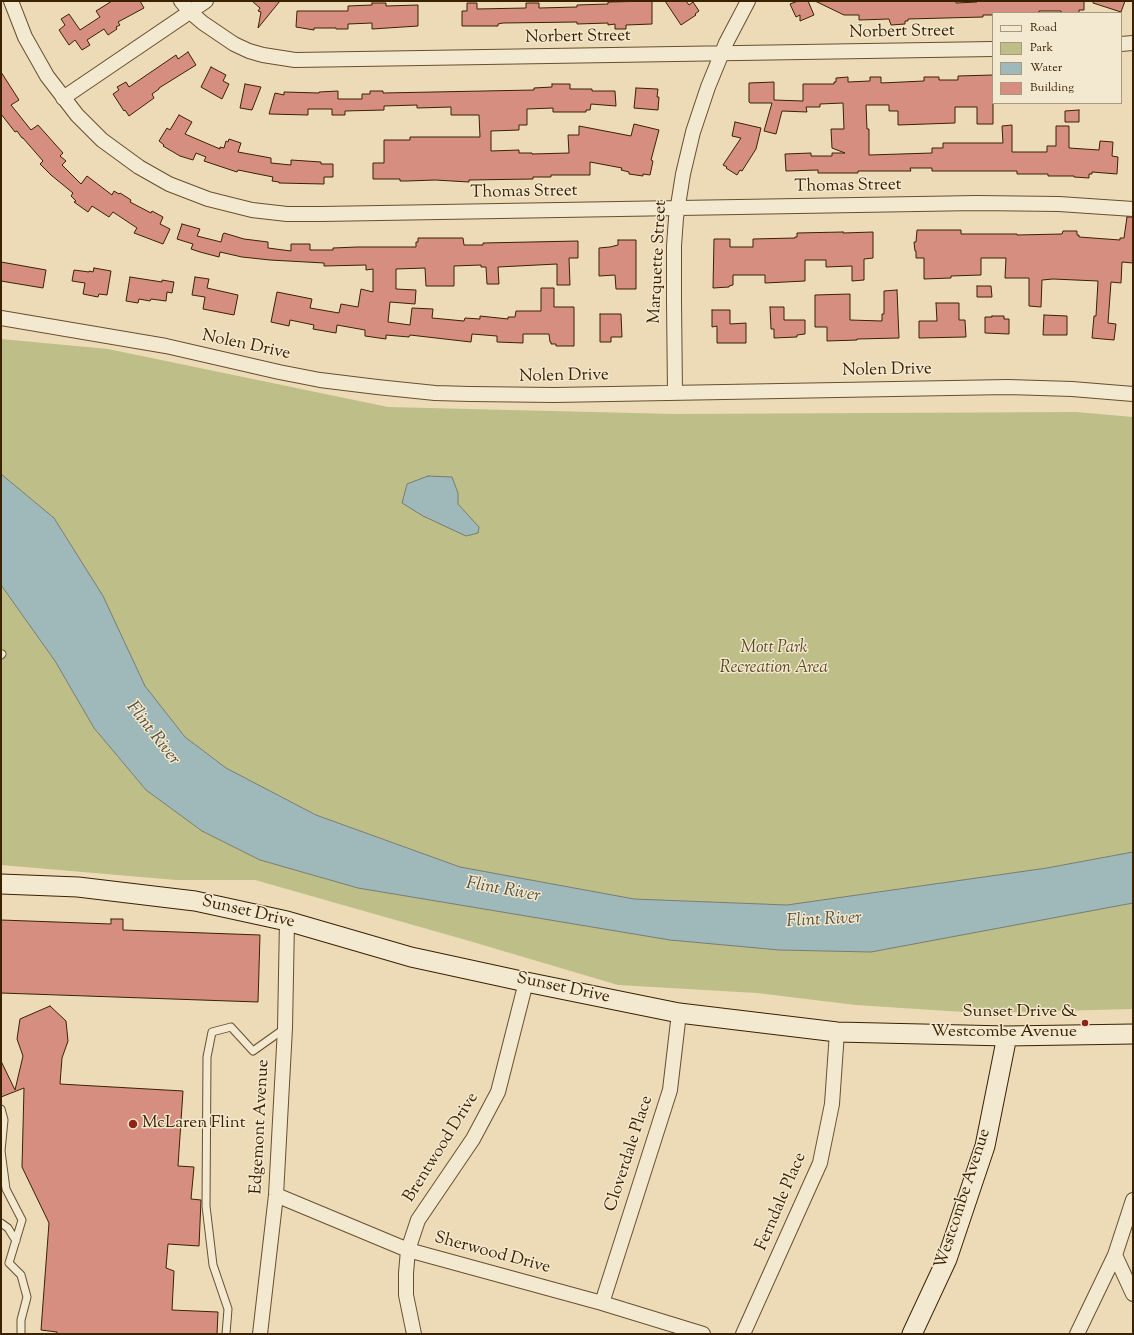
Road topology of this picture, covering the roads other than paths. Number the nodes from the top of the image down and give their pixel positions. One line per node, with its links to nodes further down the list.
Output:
1 (11, 1): 9 (street, Thomas Street)
2 (206, 1): 4 (street)
3 (748, 1): 8 (street, Marquette Street)
4 (186, 6): 8 (street, Norbert Street); 9 (street)
5 (1133, 43): 6 (street)
6 (1122, 44)
7 (992, 49): 8 (street, Norbert Street)
8 (721, 54): 10 (street, Marquette Street)
9 (63, 98): 10 (street, Thomas Street)
10 (678, 208): 11 (street, Thomas Street); 13 (street, Marquette Street)
11 (1133, 209)
12 (1, 318): 13 (street, Nolen Drive)
13 (675, 393): 14 (street, Nolen Drive)
14 (1133, 394)
15 (1, 884): 16 (street, Sunset Drive)
16 (287, 921): 17 (street, Sunset Drive); 19 (street, Edgemont Avenue)
17 (526, 982): 18 (street, Sunset Drive); 29 (street, Brentwood Drive)
18 (679, 1013): 20 (street, Sunset Drive); 34 (street, Cloverdale Place)
19 (285, 1028): 25 (street, Edgemont Avenue); 36 (lane)
20 (837, 1032): 22 (street, Sunset Drive); 40 (street, Ferndale Place)
21 (1133, 1034): 22 (street, Sunset Drive)
22 (1007, 1036): 41 (street, Westcombe Avenue)
23 (1, 1109): 24 (lane)
24 (1, 1151): 28 (lane)
25 (276, 1195): 29 (street, Sherwood Drive); 37 (street, Edgemont Avenue)
26 (1133, 1200): 30 (street)
27 (1, 1223): 28 (lane)
28 (16, 1241): 31 (lane)
29 (408, 1250): 34 (street, Sherwood Drive); 38 (street, Brentwood Drive)
30 (1115, 1255): 33 (street); 42 (street)
31 (8, 1263): 32 (lane); 35 (lane)
32 (1, 1265)
33 (1133, 1294)
34 (602, 1303): 39 (street, Sherwood Drive)
35 (21, 1334)
36 (226, 1334)
37 (260, 1334)
38 (414, 1334)
39 (703, 1334)
40 (743, 1334)
41 (912, 1334)
42 (1077, 1334)

